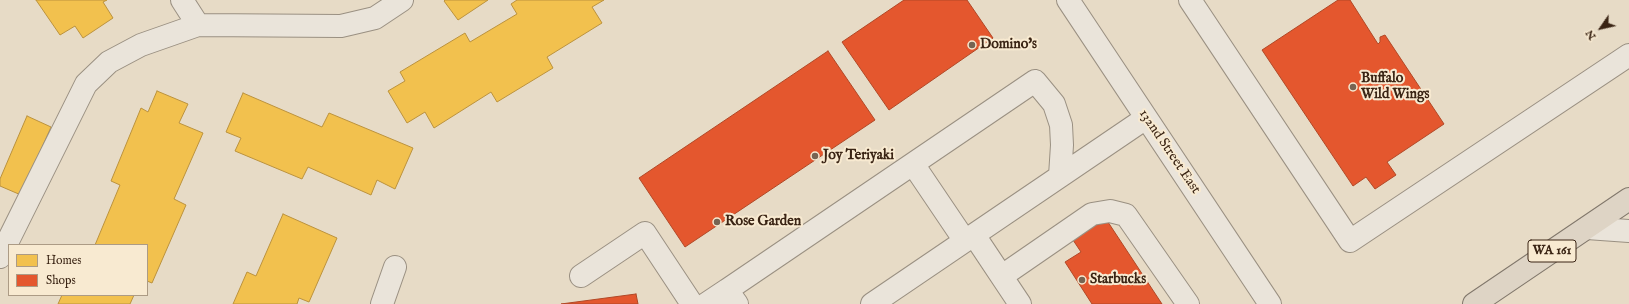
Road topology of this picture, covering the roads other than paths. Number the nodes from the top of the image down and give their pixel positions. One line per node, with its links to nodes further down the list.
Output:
1 (182, 0): 5 (street)
2 (402, 0): 5 (street)
3 (1068, 0): 7 (street, 132nd Street East)
4 (1190, 0): 6 (street)
5 (198, 25): 14 (street)
6 (1629, 55)
7 (1146, 118): 9 (street); 25 (street, 132nd Street East)
8 (913, 164): 9 (street); 13 (street); 18 (street)
9 (1060, 176): 13 (street)
10 (1629, 199): 11 (main road, WA 161)
11 (1586, 228): 12 (street); 26 (main road, WA 161)
12 (1629, 232)
13 (969, 238): 17 (street); 22 (street)
14 (0, 257)
15 (395, 267): 19 (street)
16 (581, 276): 20 (street)
17 (1002, 276): 23 (street); 24 (street)
18 (732, 297): 21 (street)
19 (382, 304)
20 (692, 304)
21 (706, 304)
22 (872, 304)
23 (1020, 304)
24 (1188, 304)
25 (1270, 304)
26 (1474, 304)

